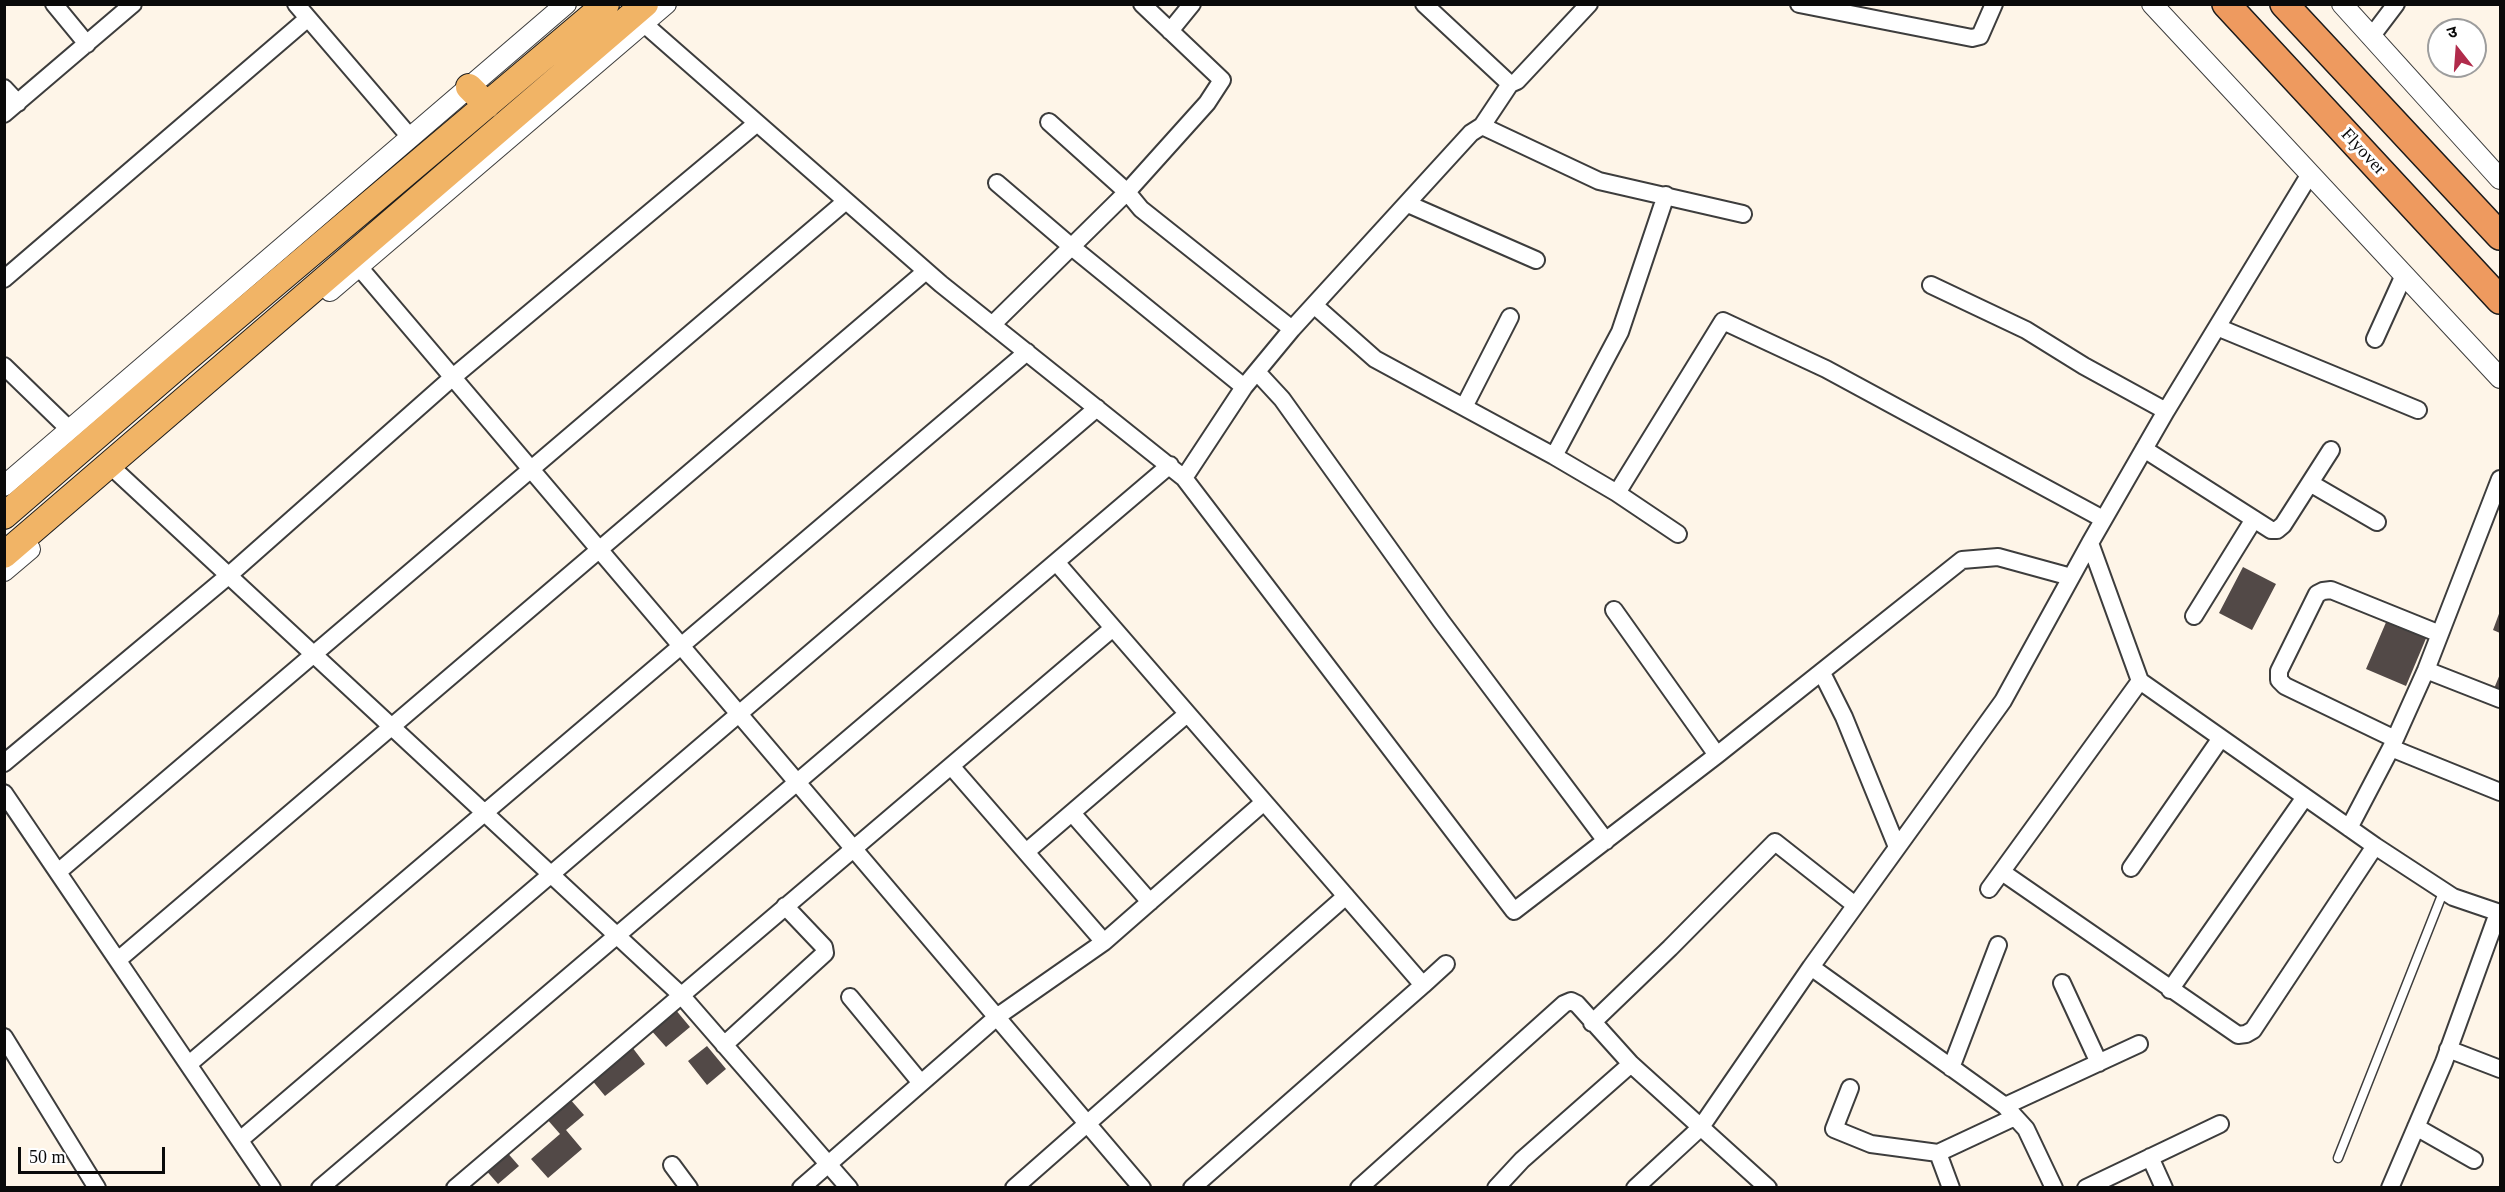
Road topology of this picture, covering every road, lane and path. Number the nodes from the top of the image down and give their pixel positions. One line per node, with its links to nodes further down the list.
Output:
1 (54, 4): 22 (street)
2 (133, 4): 22 (street)
3 (296, 4): 19 (street)
4 (566, 4): 24 (street)
5 (606, 4): 27 (main road)
6 (666, 4): 18 (street)
7 (1142, 4): 20 (street)
8 (1192, 4): 20 (street)
9 (1589, 4): 23 (street)
10 (1799, 4): 11 (street)
11 (1994, 4)
12 (2152, 4): 33 (street)
13 (2226, 4): 49 (highway, Flyover)
14 (2284, 4): 41 (highway)
15 (2342, 4): 21 (street)
16 (2396, 4): 21 (street)
17 (1431, 7): 23 (street)
18 (641, 14): 30 (street); 44 (street); 85 (main road)
19 (307, 19): 32 (street); 47 (street)
20 (1170, 31): 36 (street)
21 (2371, 37): 34 (street)
22 (87, 44): 26 (street)
23 (1510, 84): 31 (street)
24 (469, 87): 27 (main road); 32 (street)
25 (4, 88): 26 (street)
26 (18, 103): 28 (street)
27 (487, 105): 78 (main road)
28 (4, 114)
29 (1049, 122): 36 (street)
30 (757, 123): 38 (street); 59 (street)
31 (1482, 126): 37 (street); 39 (street)
32 (410, 137): 66 (street)
33 (2310, 174): 46 (street); 53 (street)
34 (2500, 179)
35 (997, 183): 42 (street)
36 (1127, 192): 42 (street); 54 (street)
37 (1666, 195): 40 (street); 69 (street)
38 (846, 201): 45 (street); 71 (street)
39 (1408, 204): 43 (street); 50 (street)
40 (1743, 214)
41 (2500, 236)
42 (1072, 248): 52 (street); 61 (street)
43 (1536, 260)
44 (359, 267): 59 (street); 72 (street)
45 (926, 271): 52 (street); 84 (street)
46 (2404, 275): 55 (street); 60 (street)
47 (4, 279)
48 (1931, 285): 65 (street)
49 (2500, 300)
50 (1314, 305): 54 (street); 62 (street)
51 (1510, 317): 62 (street)
52 (992, 325): 56 (street)
53 (2217, 327): 64 (street); 65 (street)
54 (1292, 329): 58 (street)
55 (2375, 339)
56 (1027, 352): 63 (street); 94 (street)
57 (4, 366): 66 (street)
58 (1257, 372): 61 (street); 116 (street)
59 (453, 377): 71 (street); 88 (street)
60 (2500, 378)
61 (1245, 387): 73 (street)
62 (1464, 407): 69 (street)
63 (1097, 408): 70 (street); 100 (street)
64 (2418, 410)
65 (2166, 411): 67 (street)
66 (70, 430): 76 (street)
67 (2144, 449): 79 (street); 80 (street)
68 (2331, 450): 75 (street)
69 (1554, 456): 77 (street)
70 (1170, 465): 73 (street); 86 (street)
71 (531, 469): 84 (street); 95 (street)
72 (117, 472): 87 (street); 88 (street)
73 (1184, 478): 116 (street)
74 (2500, 479): 93 (street)
75 (2310, 483): 80 (street); 81 (street)
76 (4, 486)
77 (1617, 493): 79 (street); 82 (street)
78 (4, 516)
79 (2103, 519): 83 (street)
80 (2254, 519): 91 (street)
81 (2378, 522)
82 (1678, 534)
83 (2090, 543): 89 (street); 98 (street)
84 (600, 549): 94 (street); 102 (street)
85 (4, 555)
86 (1056, 562): 92 (street); 108 (street)
87 (4, 571)
88 (228, 576): 95 (street); 106 (street)
89 (2071, 577): 97 (street); 118 (street)
90 (1614, 610): 105 (street)
91 (2194, 616)
92 (1113, 628): 101 (street); 107 (street)
93 (2440, 634): 96 (street); 104 (street)
94 (682, 646): 100 (street); 113 (street)
95 (314, 655): 102 (street); 122 (street)
96 (2426, 670): 99 (street); 104 (street)
97 (1821, 673): 105 (street); 118 (street)
98 (2140, 681): 103 (street); 123 (street)
99 (2500, 699)
100 (739, 714): 108 (street); 124 (street)
101 (1187, 714): 112 (street); 114 (street)
102 (391, 726): 113 (street); 135 (street)
103 (2221, 738): 111 (street); 121 (street)
104 (2393, 743): 109 (street); 115 (street)
105 (1717, 755): 116 (street)
106 (4, 764)
107 (951, 766): 119 (street); 120 (street)
108 (797, 782): 119 (street); 132 (street)
109 (2500, 792)
110 (4, 793): 122 (street)
111 (2305, 797): 115 (street); 140 (street)
112 (1264, 802): 127 (street); 128 (street)
113 (484, 813): 124 (street); 150 (street)
114 (1072, 813): 120 (street); 128 (street)
115 (2349, 828): 117 (street)
116 (1606, 841)
117 (2375, 846): 126 (street); 140 (street)
118 (1897, 847): 129 (street)
119 (854, 849): 130 (street); 143 (street)
120 (1026, 852): 133 (street)
121 (2131, 868)
122 (58, 872): 135 (street)
123 (2002, 872): 125 (street); 140 (street)
124 (551, 874): 132 (street); 161 (street)
125 (1989, 889)
126 (2444, 890): 131 (street); 164 (lane)
127 (1346, 896): 139 (street); 157 (street)
128 (1150, 902): 133 (street)
129 (1855, 905): 137 (street); 144 (street)
130 (785, 906): 141 (street); 147 (street)
131 (2499, 913): 148 (street)
132 (616, 935): 141 (street); 170 (street)
133 (1104, 942): 143 (street)
134 (1998, 945): 152 (street)
135 (118, 960): 150 (street)
136 (1446, 964): 139 (street)
137 (1811, 967): 152 (street); 159 (street)
138 (2062, 983): 149 (street)
139 (1423, 985): 177 (street)
140 (2170, 990)
141 (681, 995): 147 (street); 171 (street)
142 (850, 997): 154 (street)
143 (998, 1016): 154 (street); 157 (street)
144 (1592, 1023): 151 (street); 178 (street)
145 (4, 1037): 168 (street)
146 (2139, 1044): 149 (street)
147 (724, 1045): 166 (street)
148 (2448, 1049): 153 (street); 160 (street)
149 (2099, 1063): 156 (street)
150 (189, 1064): 161 (street)
151 (1631, 1064): 159 (street); 179 (street)
152 (1951, 1068): 156 (street)
153 (2500, 1069)
154 (921, 1083): 166 (street)
155 (1850, 1088): 162 (street)
156 (2010, 1112): 162 (street); 183 (street)
157 (1087, 1124): 175 (street); 176 (street)
158 (2220, 1124): 163 (street)
159 (1701, 1127): 180 (street); 181 (street)
160 (2416, 1127): 165 (street); 186 (street)
161 (240, 1140): 169 (street)
162 (1938, 1153): 182 (street)
163 (2150, 1157): 184 (street); 185 (street)
164 (2338, 1158)
165 (2474, 1160)
166 (828, 1164): 173 (street); 174 (street)
167 (672, 1165): 172 (street)
168 (97, 1188)
169 (272, 1188)
170 (320, 1188)
171 (455, 1188)
172 (690, 1188)
173 (801, 1188)
174 (849, 1188)
175 (1014, 1188)
176 (1142, 1188)
177 (1192, 1188)
178 (1359, 1188)
179 (1496, 1188)
180 (1635, 1188)
181 (1768, 1188)
182 (1951, 1188)
183 (2054, 1188)
184 (2086, 1188)
185 (2164, 1188)
186 (2390, 1188)

